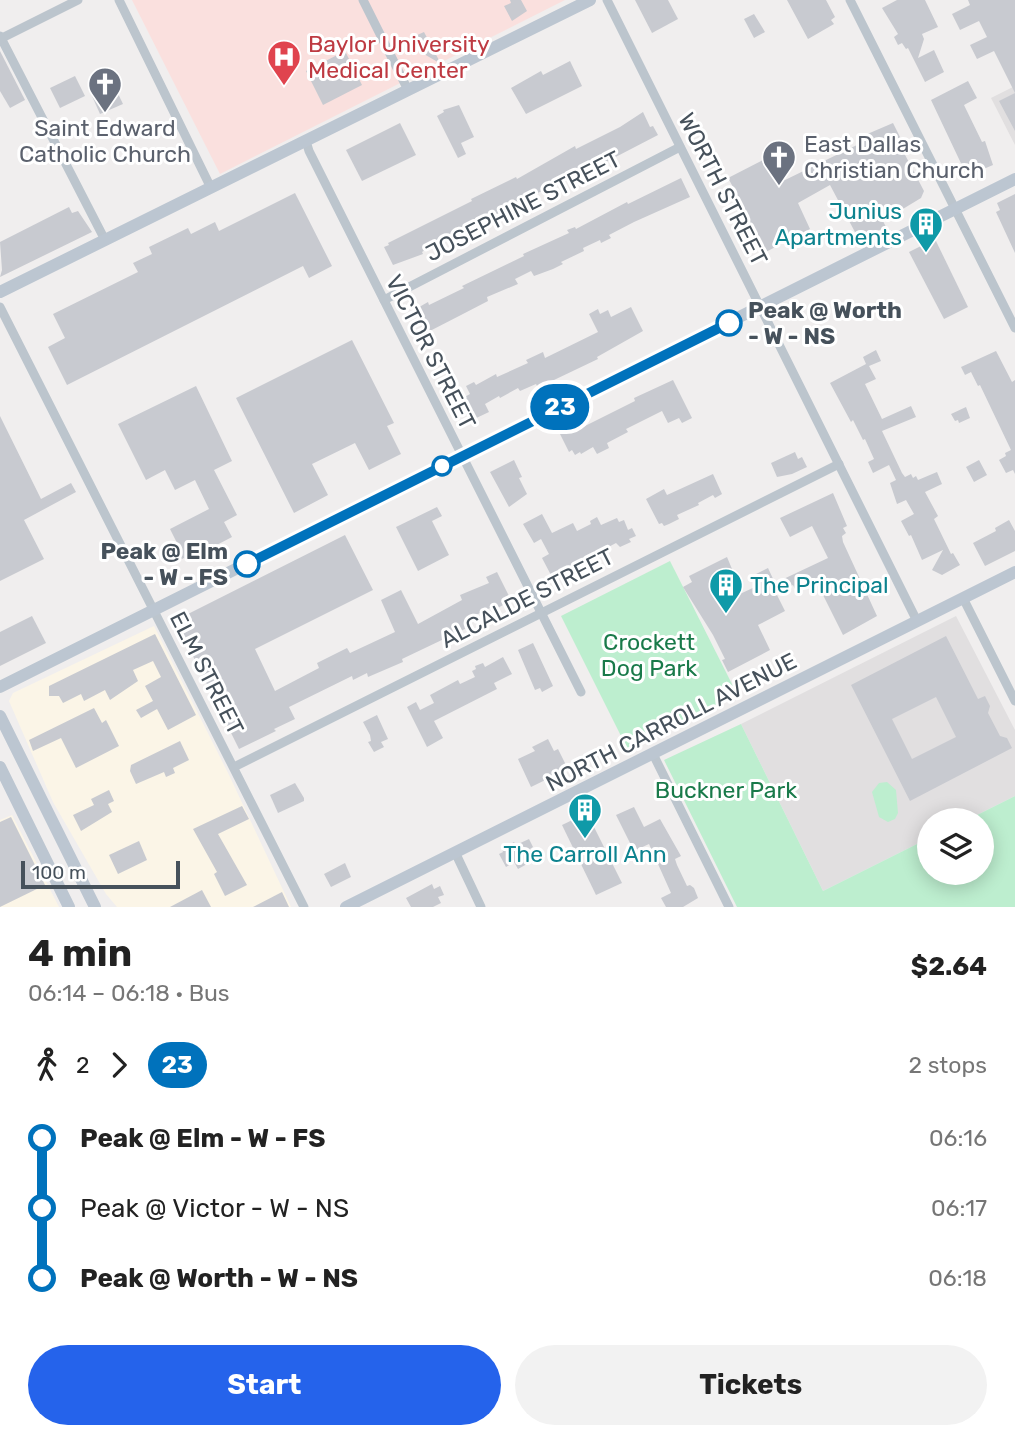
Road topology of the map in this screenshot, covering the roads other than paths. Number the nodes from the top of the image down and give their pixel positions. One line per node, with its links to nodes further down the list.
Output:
1 (78, 0): 7 (street)
2 (119, 0): 12 (street)
3 (363, 0): 8 (street)
4 (590, 0): 8 (main road)
5 (607, 0): 10 (street, WORTH STREET)
6 (850, 0): 13 (street)
7 (0, 38): 14 (street)
8 (408, 90): 9 (main road)
9 (306, 141): 12 (main road); 16 (street, VICTOR STREET)
10 (680, 146): 16 (street, JOSEPHINE STREET); 18 (street, WORTH STREET)
11 (1015, 179): 13 (main road)
12 (211, 188): 14 (main road)
13 (955, 210): 18 (main road); 19 (street)
14 (105, 240): 15 (main road)
15 (0, 292)
16 (384, 300): 20 (street, VICTOR STREET)
17 (0, 307): 24 (street, ELM STREET)
18 (760, 307): 20 (main road); 21 (street, WORTH STREET)
19 (1015, 328)
20 (462, 456): 24 (main road); 25 (street, VICTOR STREET)
21 (839, 464): 25 (street, ALCALDE STREET); 26 (street, WORTH STREET)
22 (1015, 572): 23 (main road, NORTH CARROLL AVENUE)
23 (963, 598): 26 (main road, NORTH CARROLL AVENUE); 29 (street)
24 (154, 610): 27 (main road); 33 (street, ELM STREET)
25 (541, 613): 28 (street, VICTOR STREET); 33 (street, ALCALDE STREET)
26 (917, 621): 31 (main road, NORTH CARROLL AVENUE)
27 (0, 687)
28 (581, 692)
29 (1015, 701)
30 (0, 716): 35 (main road)
31 (653, 754): 34 (main road, NORTH CARROLL AVENUE); 42 (street)
32 (0, 767): 36 (main road)
33 (233, 767): 39 (street, ELM STREET)
34 (454, 852): 40 (main road, NORTH CARROLL AVENUE); 41 (street)
35 (81, 878): 36 (main road); 38 (main road)
36 (60, 889): 37 (main road)
37 (69, 907)
38 (95, 907)
39 (304, 907)
40 (346, 907)
41 (481, 907)
42 (729, 907)

